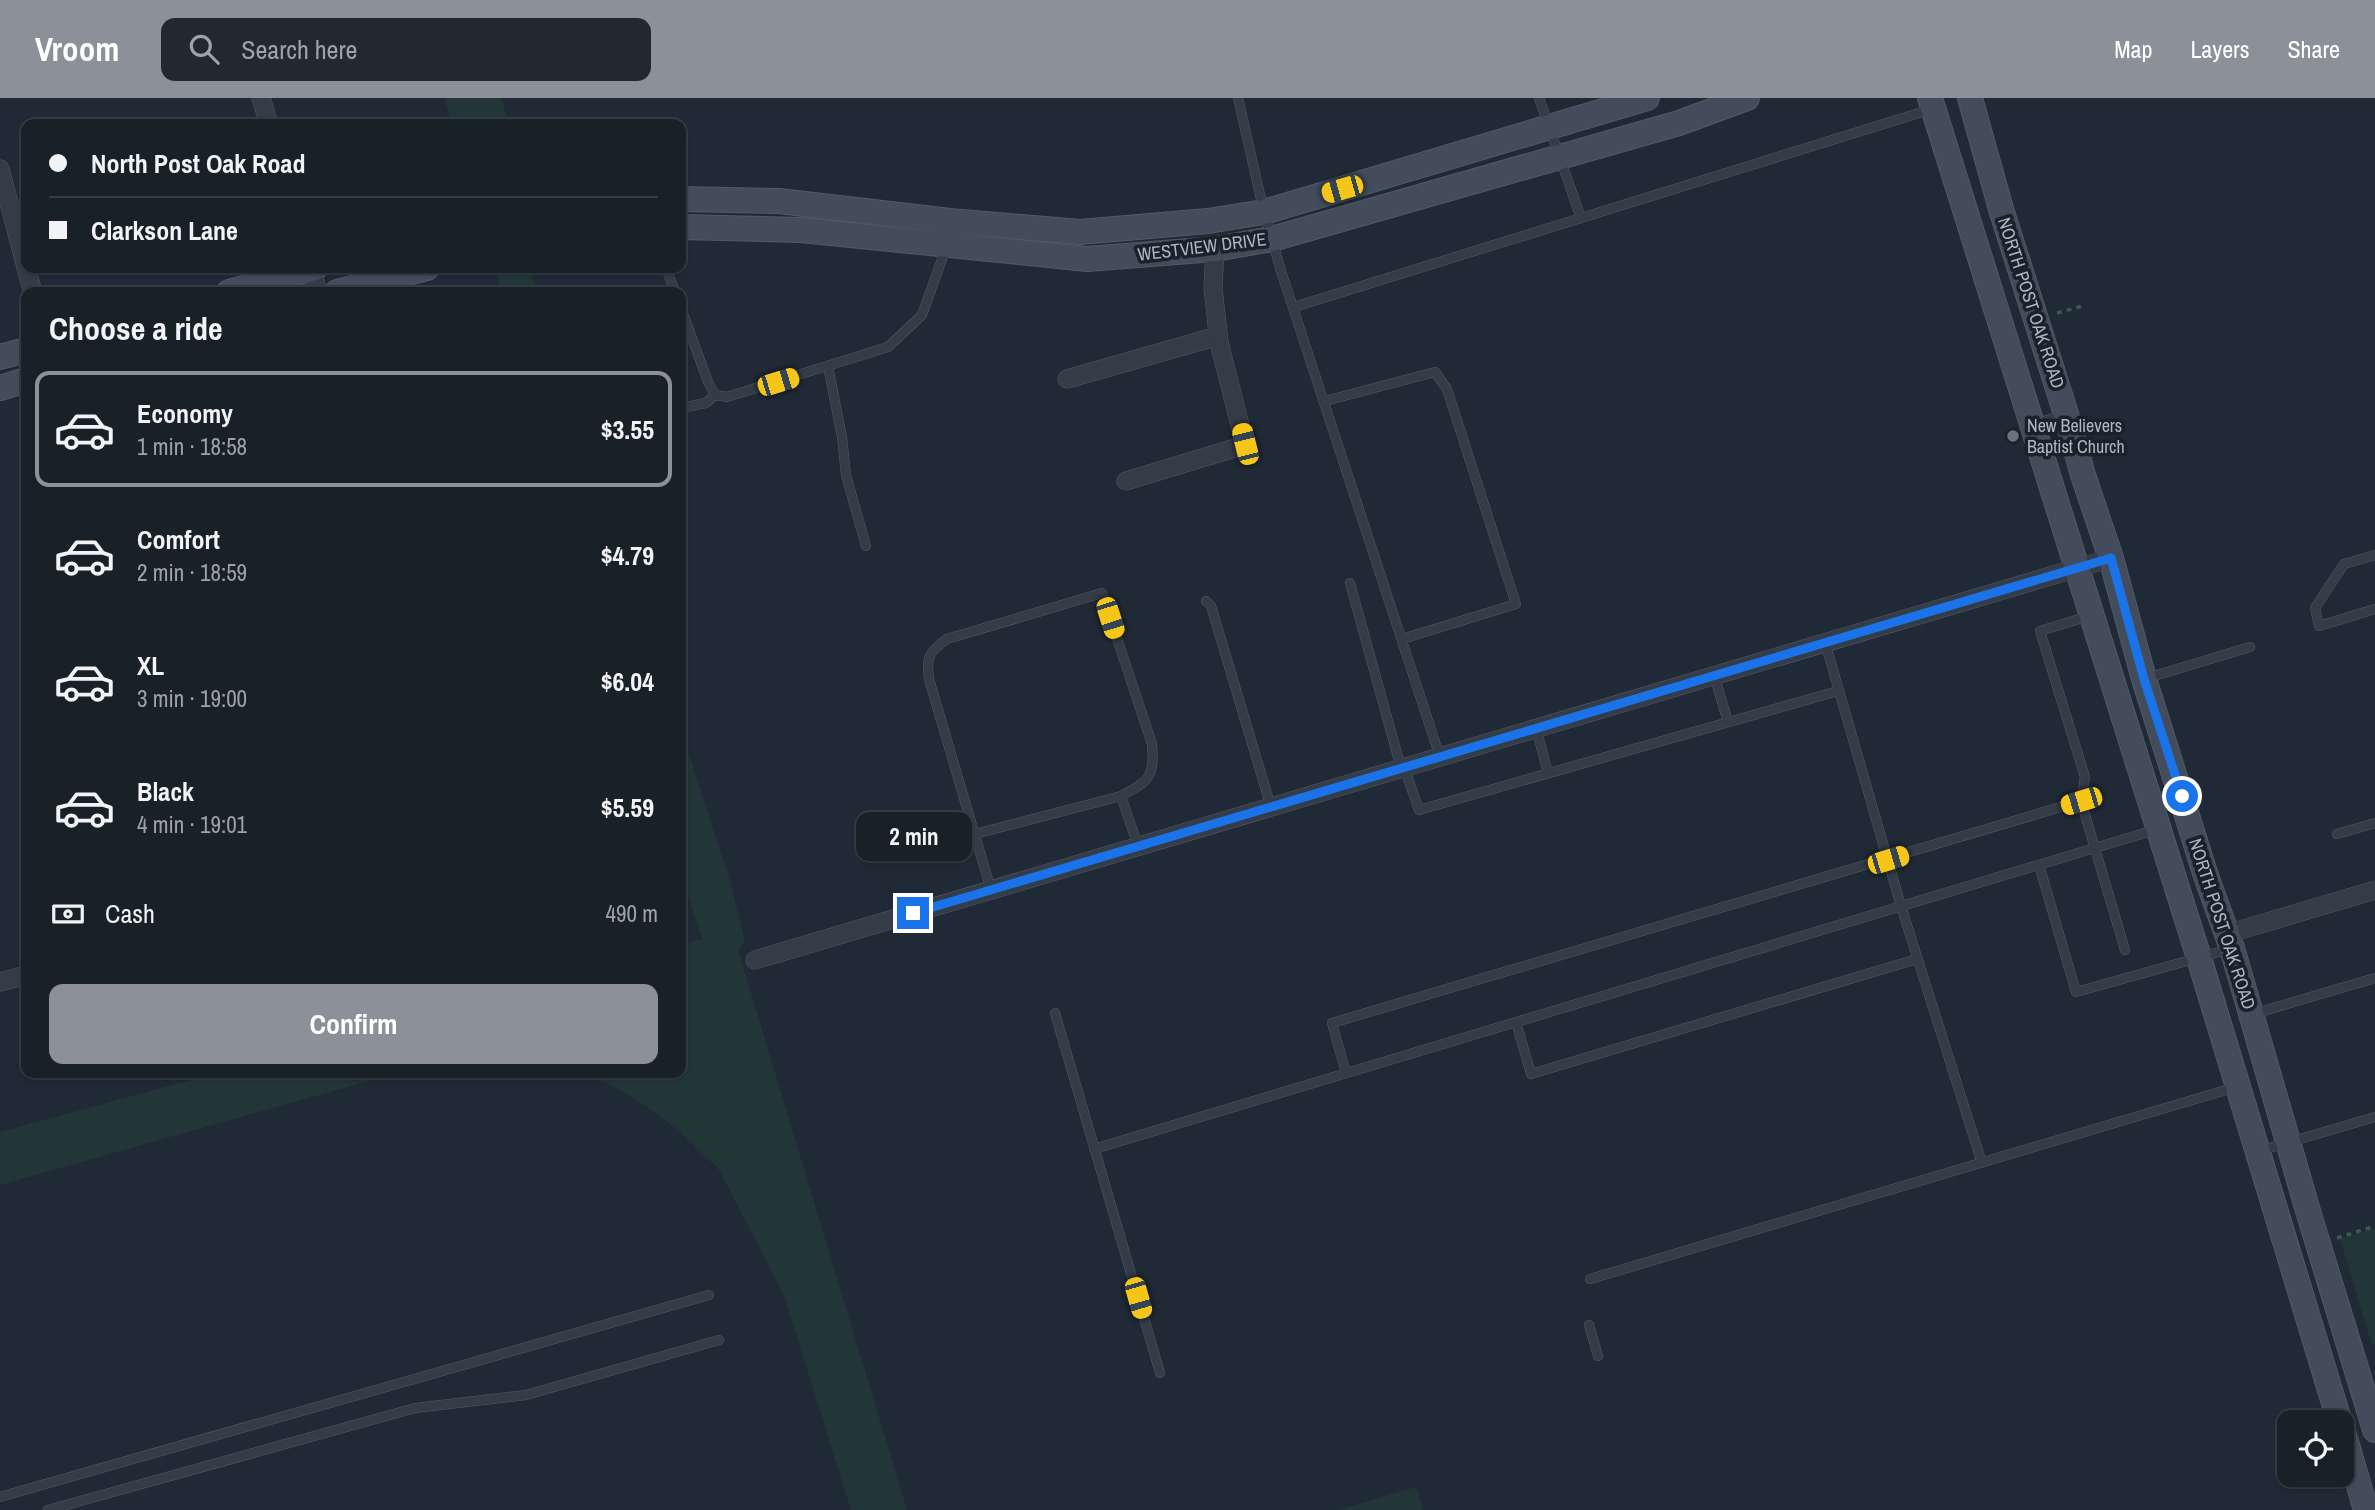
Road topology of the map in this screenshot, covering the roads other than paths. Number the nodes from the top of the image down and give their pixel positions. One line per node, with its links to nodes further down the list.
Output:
1 (261, 98): 8 (street)
2 (1238, 98): 13 (lane)
3 (1539, 98): 9 (lane)
4 (1647, 98): 9 (main road, WESTVIEW DRIVE)
5 (1747, 98): 10 (main road, WESTVIEW DRIVE)
6 (1970, 98): 36 (main road, NORTH POST OAK ROAD)
7 (1932, 103): 14 (lane); 37 (main road, NORTH POST OAK ROAD)
8 (267, 119)
9 (1549, 129): 10 (lane); 13 (main road, WESTVIEW DRIVE)
10 (1558, 158): 14 (lane); 16 (main road, WESTVIEW DRIVE)
11 (0, 169): 19 (street)
12 (686, 199): 13 (main road, WESTVIEW DRIVE)
13 (1264, 212): 16 (lane)
14 (1581, 218): 24 (lane)
15 (686, 227): 17 (main road, WESTVIEW DRIVE)
16 (1272, 239): 18 (main road, WESTVIEW DRIVE); 24 (lane)
17 (947, 246): 18 (main road, WESTVIEW DRIVE); 29 (lane)
18 (1215, 248): 26 (street)
19 (21, 249)
20 (407, 273): 23 (main road)
21 (314, 274): 22 (main road)
22 (253, 287)
23 (356, 287)
24 (1294, 307): 34 (lane)
25 (686, 323): 33 (lane)
26 (1218, 336): 30 (street); 38 (street)
27 (21, 351): 28 (main road)
28 (0, 357)
29 (828, 366): 33 (lane); 39 (lane)
30 (1067, 379)
31 (21, 382): 32 (main road)
32 (0, 388)
33 (715, 395): 35 (lane)
34 (1325, 401): 47 (lane); 47 (lane)
35 (686, 407)
36 (2066, 414): 37 (lane); 41 (main road, NORTH POST OAK ROAD)
37 (2032, 425): 42 (main road, NORTH POST OAK ROAD)
38 (1126, 481)
39 (866, 547)
40 (2375, 555): 45 (lane)
41 (2111, 558): 42 (street); 51 (main road, NORTH POST OAK ROAD)
42 (2077, 568): 46 (main road, NORTH POST OAK ROAD); 48 (street)
43 (1350, 583): 56 (lane)
44 (1206, 601): 60 (lane)
45 (2375, 609)
46 (2092, 615): 59 (lane); 62 (main road, NORTH POST OAK ROAD)
47 (1402, 639): 55 (lane)
48 (1825, 642): 50 (street); 52 (lane)
49 (2250, 647): 51 (lane)
50 (1714, 675): 53 (lane); 54 (street)
51 (2144, 679): 72 (main road, NORTH POST OAK ROAD)
52 (1838, 691): 53 (lane); 67 (lane)
53 (1728, 722): 57 (lane)
54 (1536, 728): 55 (street); 57 (lane)
55 (1440, 757): 56 (street)
56 (1402, 768): 57 (lane); 60 (street)
57 (1548, 773)
58 (1121, 796): 63 (lane); 63 (lane); 65 (lane)
59 (2081, 801): 66 (lane); 67 (lane)
60 (1271, 807): 65 (street)
61 (2375, 823): 64 (lane)
62 (2158, 829): 66 (lane); 74 (main road, NORTH POST OAK ROAD)
63 (975, 834): 69 (lane)
64 (2337, 834)
65 (1138, 846): 69 (street)
66 (2095, 848): 68 (lane); 73 (lane)
67 (1888, 860): 71 (lane); 83 (lane)
68 (2039, 865): 71 (lane); 74 (lane)
69 (992, 890): 76 (street)
70 (2375, 890): 72 (street)
71 (1901, 906): 75 (lane); 82 (lane)
72 (2230, 941): 74 (lane); 81 (main road, NORTH POST OAK ROAD)
73 (2125, 950)
74 (2199, 958): 84 (main road, NORTH POST OAK ROAD)
75 (1917, 959): 82 (lane); 89 (lane)
76 (755, 960)
77 (21, 976): 79 (street)
78 (2375, 978): 81 (lane)
79 (0, 982)
80 (1055, 1013): 87 (lane)
81 (2251, 1015): 86 (main road, NORTH POST OAK ROAD)
82 (1517, 1022): 83 (lane)
83 (1346, 1073): 87 (lane)
84 (2238, 1087): 88 (main road, NORTH POST OAK ROAD); 89 (lane)
85 (2375, 1117): 86 (lane)
86 (2288, 1142): 88 (lane); 97 (main road, NORTH POST OAK ROAD)
87 (1094, 1149): 95 (lane)
88 (2257, 1151): 96 (main road, NORTH POST OAK ROAD)
89 (1982, 1163): 90 (lane)
90 (1590, 1279)
91 (709, 1295): 99 (lane)
92 (1589, 1325): 94 (lane)
93 (719, 1340): 100 (lane)
94 (1598, 1356)
95 (1160, 1373)
96 (2336, 1410)
97 (2375, 1430)
98 (2354, 1467): 101 (main road)
99 (0, 1497)
100 (48, 1510)
101 (2367, 1510)

